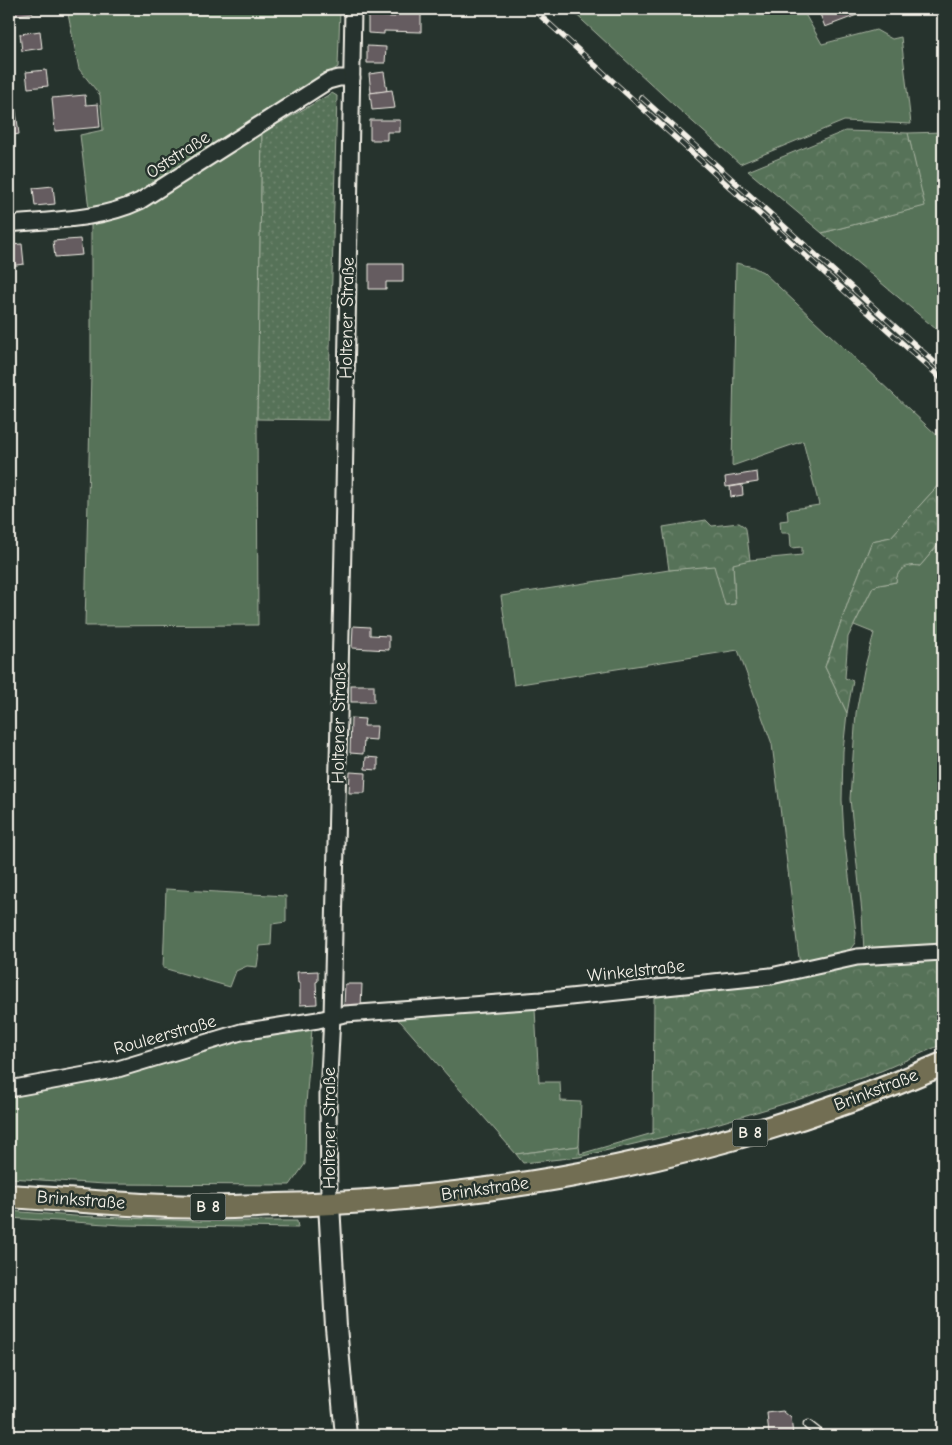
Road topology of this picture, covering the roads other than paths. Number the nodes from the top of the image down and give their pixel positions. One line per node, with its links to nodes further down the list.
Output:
1 (354, 9): 2 (street, Holtener Straße)
2 (352, 78): 3 (street, Oststraße); 5 (street, Holtener Straße)
3 (9, 224)
4 (943, 952): 5 (street, Winkelstraße)
5 (332, 1017): 7 (street, Rouleerstraße); 9 (street, Holtener Straße)
6 (943, 1064): 9 (main road, Brinkstraße / B 8)
7 (9, 1089)
8 (9, 1196): 9 (main road, Brinkstraße / B 8)
9 (329, 1204): 11 (main road, Holtener Straße)
10 (808, 1425): 12 (lane)
11 (346, 1436)
12 (822, 1436)

